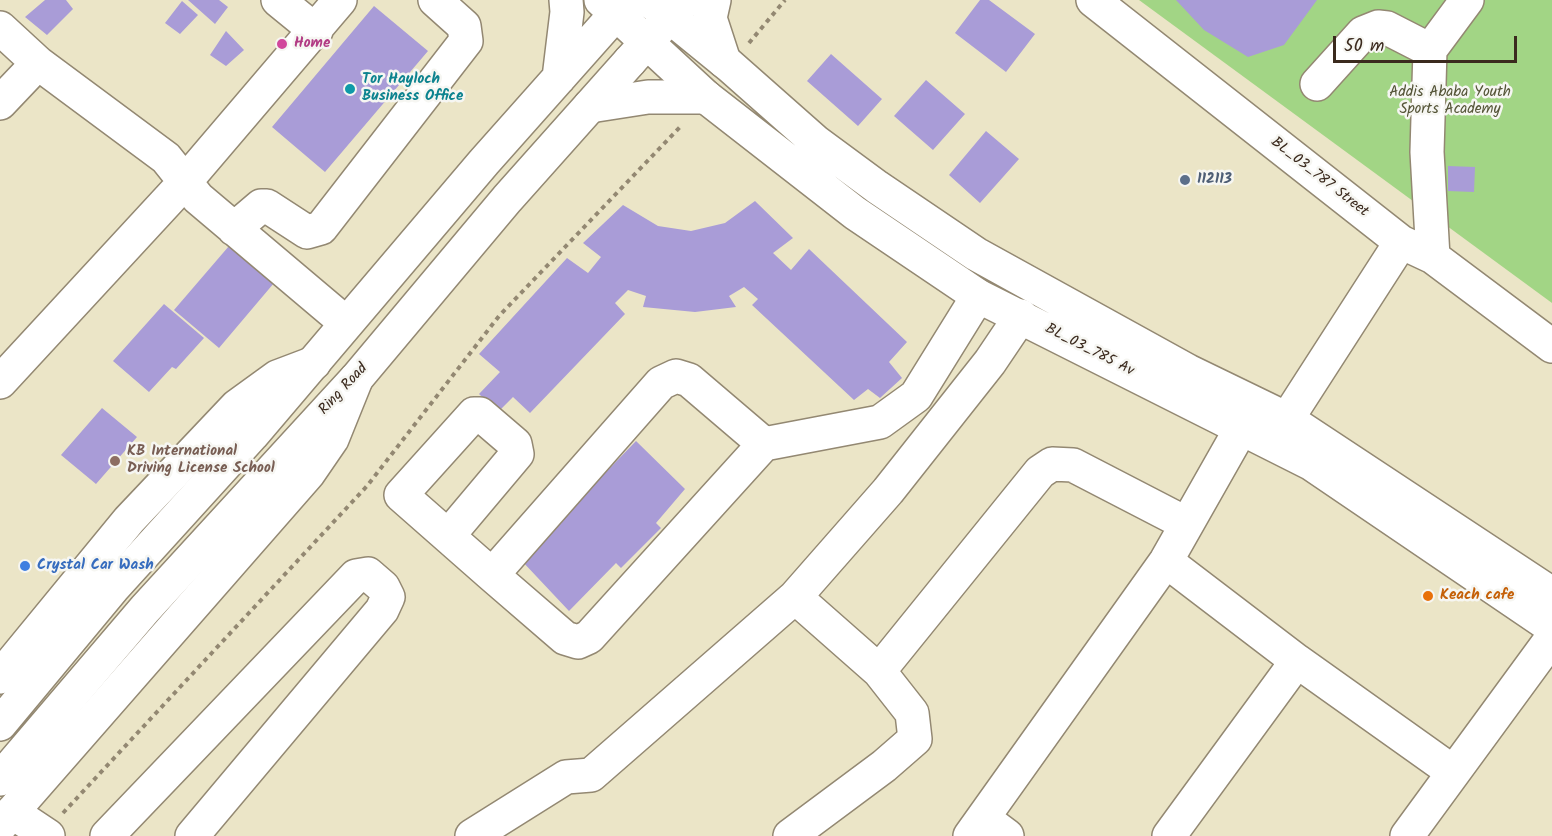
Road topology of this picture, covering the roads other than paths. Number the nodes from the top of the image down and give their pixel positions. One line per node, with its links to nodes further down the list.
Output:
1 (278, 0): 11 (main road)
2 (340, 0): 11 (main road)
3 (435, 0): 22 (main road)
4 (566, 0): 16 (main road)
5 (714, 0): 15 (main road)
6 (1093, 0): 23 (main road, BL_03_787 Street)
7 (1467, 0): 12 (main road)
8 (615, 5): 13 (main road, BL_03_785 Av); 16 (main road)
9 (668, 5): 13 (main road, Ring Road); 15 (main road, BL_03_785 Av)
10 (0, 28): 14 (main road)
11 (316, 31): 21 (main road)
12 (1430, 50): 17 (main road); 24 (main road)
13 (638, 53): 18 (main road, BL_03_785 Av); 20 (main road, Ring Road)
14 (38, 63): 19 (main road); 21 (main road)
15 (727, 63): 32 (main road, BL_03_785 Av)
16 (559, 78): 27 (main road)
17 (1317, 84)
18 (706, 97): 20 (main road); 25 (main road, BL_03_785 Av)
19 (0, 103)
20 (590, 106): 30 (main road, Ring Road)
21 (184, 183): 22 (main road); 31 (main road)
22 (234, 229): 27 (main road)
23 (1401, 242): 24 (main road, BL_03_787 Street); 32 (main road)
24 (1433, 257): 28 (main road, BL_03_787 Street)
25 (978, 296): 26 (main road, BL_03_785 Av); 34 (main road)
26 (1021, 316): 33 (main road, BL_03_785 Av); 40 (main road)
27 (346, 323): 29 (main road)
28 (1552, 346)
29 (314, 363): 45 (main road); 46 (main road)
30 (356, 379): 48 (main road, Ring Road); 49 (main road)
31 (0, 382)
32 (1287, 419): 39 (main road, BL_03_785 Av)
33 (1242, 427): 35 (main road); 41 (main road, BL_03_785 Av)
34 (764, 444): 38 (main road); 38 (main road)
35 (1186, 524): 37 (main road); 44 (main road)
36 (448, 536): 38 (main road)
37 (1166, 561): 43 (main road); 50 (main road)
38 (492, 575)
39 (1552, 594)
40 (795, 597): 44 (main road); 54 (main road)
41 (1552, 627)
42 (1552, 638): 47 (main road)
43 (1297, 661): 47 (main road); 56 (main road)
44 (879, 671): 55 (main road)
45 (0, 676)
46 (0, 724)
47 (1453, 772): 57 (main road)
48 (0, 779)
49 (6, 819): 51 (main road)
50 (986, 830)
51 (46, 835)
52 (107, 836): 53 (main road)
53 (192, 836)
54 (472, 836)
55 (790, 836)
56 (1169, 836)
57 (1407, 836)

